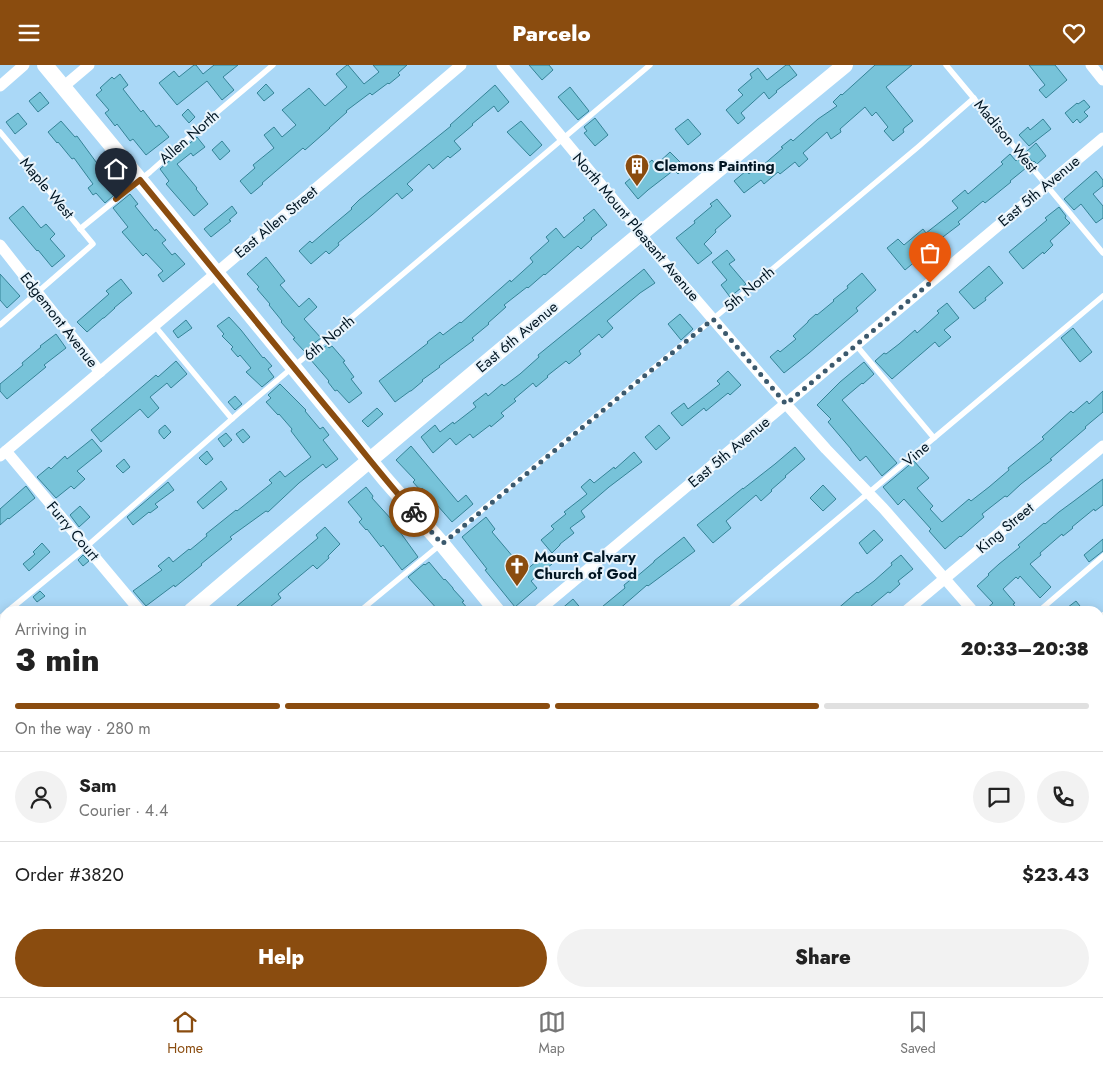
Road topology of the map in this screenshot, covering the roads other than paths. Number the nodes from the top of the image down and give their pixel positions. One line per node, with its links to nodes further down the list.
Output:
1 (24, 65): 12 (street)
2 (45, 65): 13 (street)
3 (89, 65): 13 (street)
4 (273, 65): 18 (lane, Allen North)
5 (461, 65): 24 (street, East Allen Street)
6 (502, 65): 17 (street, North Mount Pleasant Avenue)
7 (650, 65): 17 (lane, 6th North)
8 (845, 65): 21 (street, East 6th Avenue)
9 (946, 65): 14 (lane, Madison West)
10 (1090, 65): 11 (street)
11 (1103, 80)
12 (0, 86)
13 (63, 87): 18 (street)
14 (974, 98): 19 (lane, Madison West); 27 (lane, 5th North)
15 (0, 132): 20 (lane, Maple West)
16 (1103, 137): 19 (street, East 5th Avenue)
17 (563, 139): 21 (street, North Mount Pleasant Avenue); 31 (lane, 6th North)
18 (140, 180): 20 (lane, Allen North); 24 (street)
19 (1046, 185): 23 (lane, Madison West); 30 (street, East 5th Avenue)
20 (80, 229): 25 (lane, Maple West)
21 (641, 233): 27 (street, North Mount Pleasant Avenue); 38 (street, East 6th Avenue)
22 (0, 245): 25 (street, Edgemont Avenue)
23 (1103, 253)
24 (216, 273): 29 (street, East Allen Street); 31 (street)
25 (37, 292): 28 (lane); 32 (street, Edgemont Avenue)
26 (1103, 296): 35 (lane, Vine)
27 (713, 319): 33 (street, North Mount Pleasant Avenue); 40 (lane, 5th North)
28 (0, 325)
29 (154, 325): 32 (street, East Allen Street); 34 (lane)
30 (856, 345): 33 (street, East 5th Avenue); 35 (lane)
31 (293, 368): 34 (lane, 6th North); 38 (street)
32 (100, 372): 37 (street, East Allen Street)
33 (786, 404): 39 (street, North Mount Pleasant Avenue); 49 (street, East 5th Avenue)
34 (232, 419): 41 (lane, 6th North)
35 (934, 438): 39 (lane, Vine)
36 (1103, 446): 43 (street, King Street)
37 (3, 454): 41 (street, Furry Court)
38 (369, 459): 40 (street); 46 (street, East 6th Avenue)
39 (869, 494): 43 (street, North Mount Pleasant Avenue); 50 (lane, Vine)
40 (442, 544): 47 (lane, 5th North); 48 (street)
41 (86, 547): 44 (lane, 6th North); 45 (street, Furry Court)
42 (1103, 556): 53 (lane)
43 (944, 579): 51 (street, King Street); 52 (street, North Mount Pleasant Avenue)
44 (14, 606)
45 (136, 606)
46 (197, 606)
47 (366, 606)
48 (494, 606)
49 (544, 606)
50 (734, 606)
51 (912, 606)
52 (968, 606)
53 (1045, 606)

